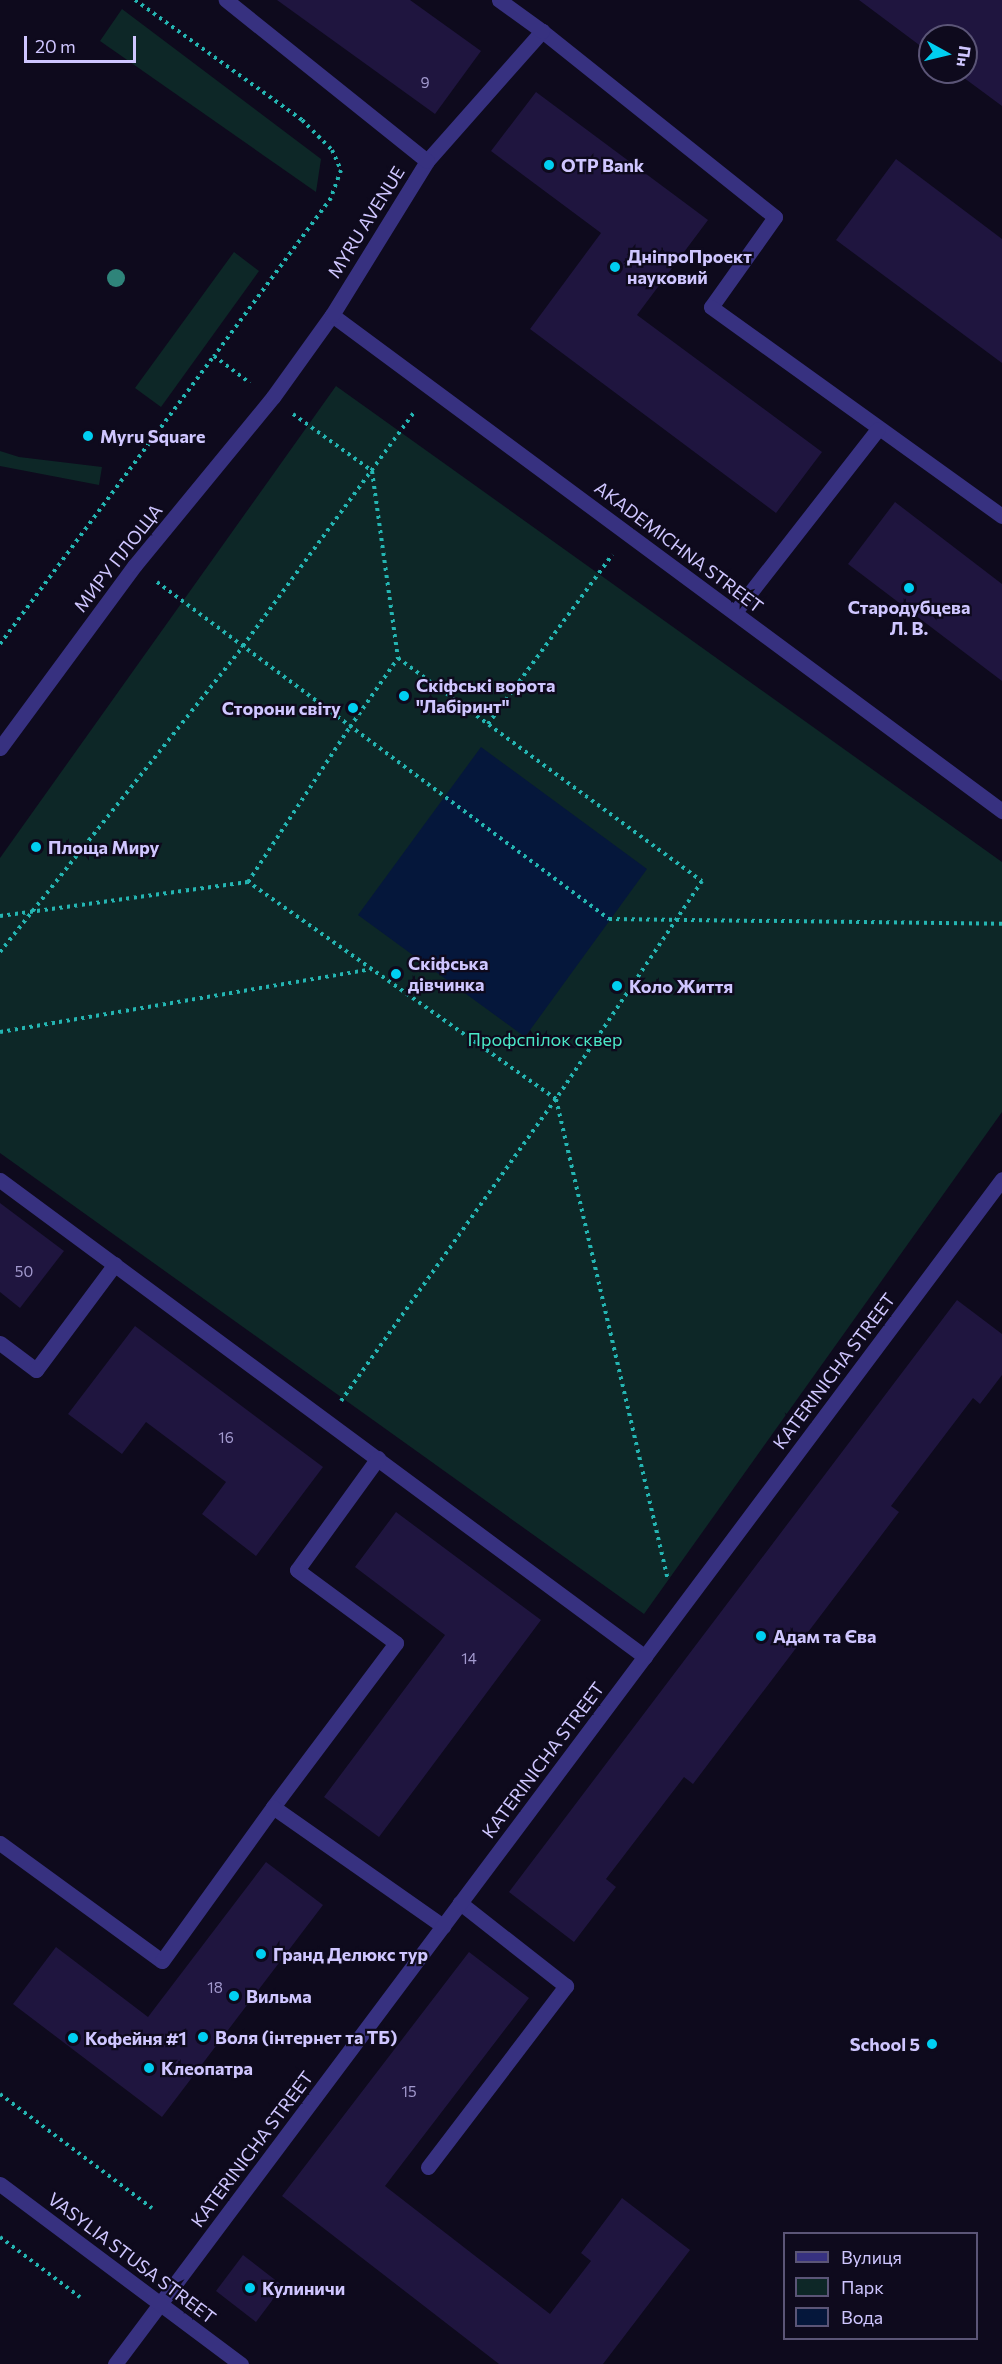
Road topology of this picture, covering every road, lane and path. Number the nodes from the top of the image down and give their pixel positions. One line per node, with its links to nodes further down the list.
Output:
1 (135, 0): 7 (path)
2 (226, 0): 5 (street, MYRU AVENUE)
3 (499, 0): 4 (street)
4 (542, 31): 5 (street); 10 (street)
5 (427, 161): 6 (street, MYRU AVENUE)
6 (332, 315): 8 (street, AKADEMICHNA STREET); 9 (street, MYRU AVENUE)
7 (214, 356): 9 (path); 16 (path)
8 (432, 388): 11 (path); 13 (street, AKADEMICHNA STREET)
9 (272, 398): 11 (path); 14 (street, МИРУ ПЛОЩА)
10 (878, 429): 12 (street); 15 (street)
11 (372, 471): 17 (path); 18 (path)
12 (1002, 516)
13 (628, 533): 15 (street, AKADEMICHNA STREET); 19 (path)
14 (135, 565): 17 (path); 21 (street, МИРУ ПЛОЩА)
15 (735, 612): 22 (street, AKADEMICHNA STREET)
16 (0, 644)
17 (243, 646): 20 (path); 24 (path)
18 (398, 658): 19 (path); 20 (path)
19 (488, 724): 26 (path)
20 (350, 727): 23 (path); 26 (path)
21 (0, 748)
22 (1002, 811)
23 (248, 882): 24 (path); 29 (path)
24 (30, 912): 25 (path); 28 (path)
25 (0, 916)
26 (675, 921): 27 (path); 31 (path)
27 (1002, 924)
28 (0, 952)
29 (372, 969): 30 (path); 31 (path)
30 (0, 1032)
31 (556, 1099): 36 (path); 38 (path)
32 (1002, 1179): 38 (street, KATERINICHA STREET)
33 (0, 1180): 34 (street)
34 (115, 1264): 35 (street); 36 (street)
35 (0, 1343)
36 (328, 1421): 37 (street)
37 (378, 1458): 39 (street); 40 (street)
38 (676, 1616): 39 (street, KATERINICHA STREET)
39 (645, 1657): 42 (street, KATERINICHA STREET)
40 (273, 1807): 41 (street); 43 (street)
41 (0, 1844)
42 (460, 1903): 43 (street, KATERINICHA STREET); 45 (street)
43 (443, 1926): 50 (street, KATERINICHA STREET)
44 (0, 2094): 47 (path)
45 (428, 2167)
46 (0, 2184): 50 (street, VASYLIA STUSA STREET)
47 (152, 2208)
48 (0, 2237): 49 (path)
49 (80, 2297)
50 (161, 2304): 51 (street, KATERINICHA STREET); 52 (street, VASYLIA STUSA STREET)
51 (115, 2364)
52 (241, 2364)

